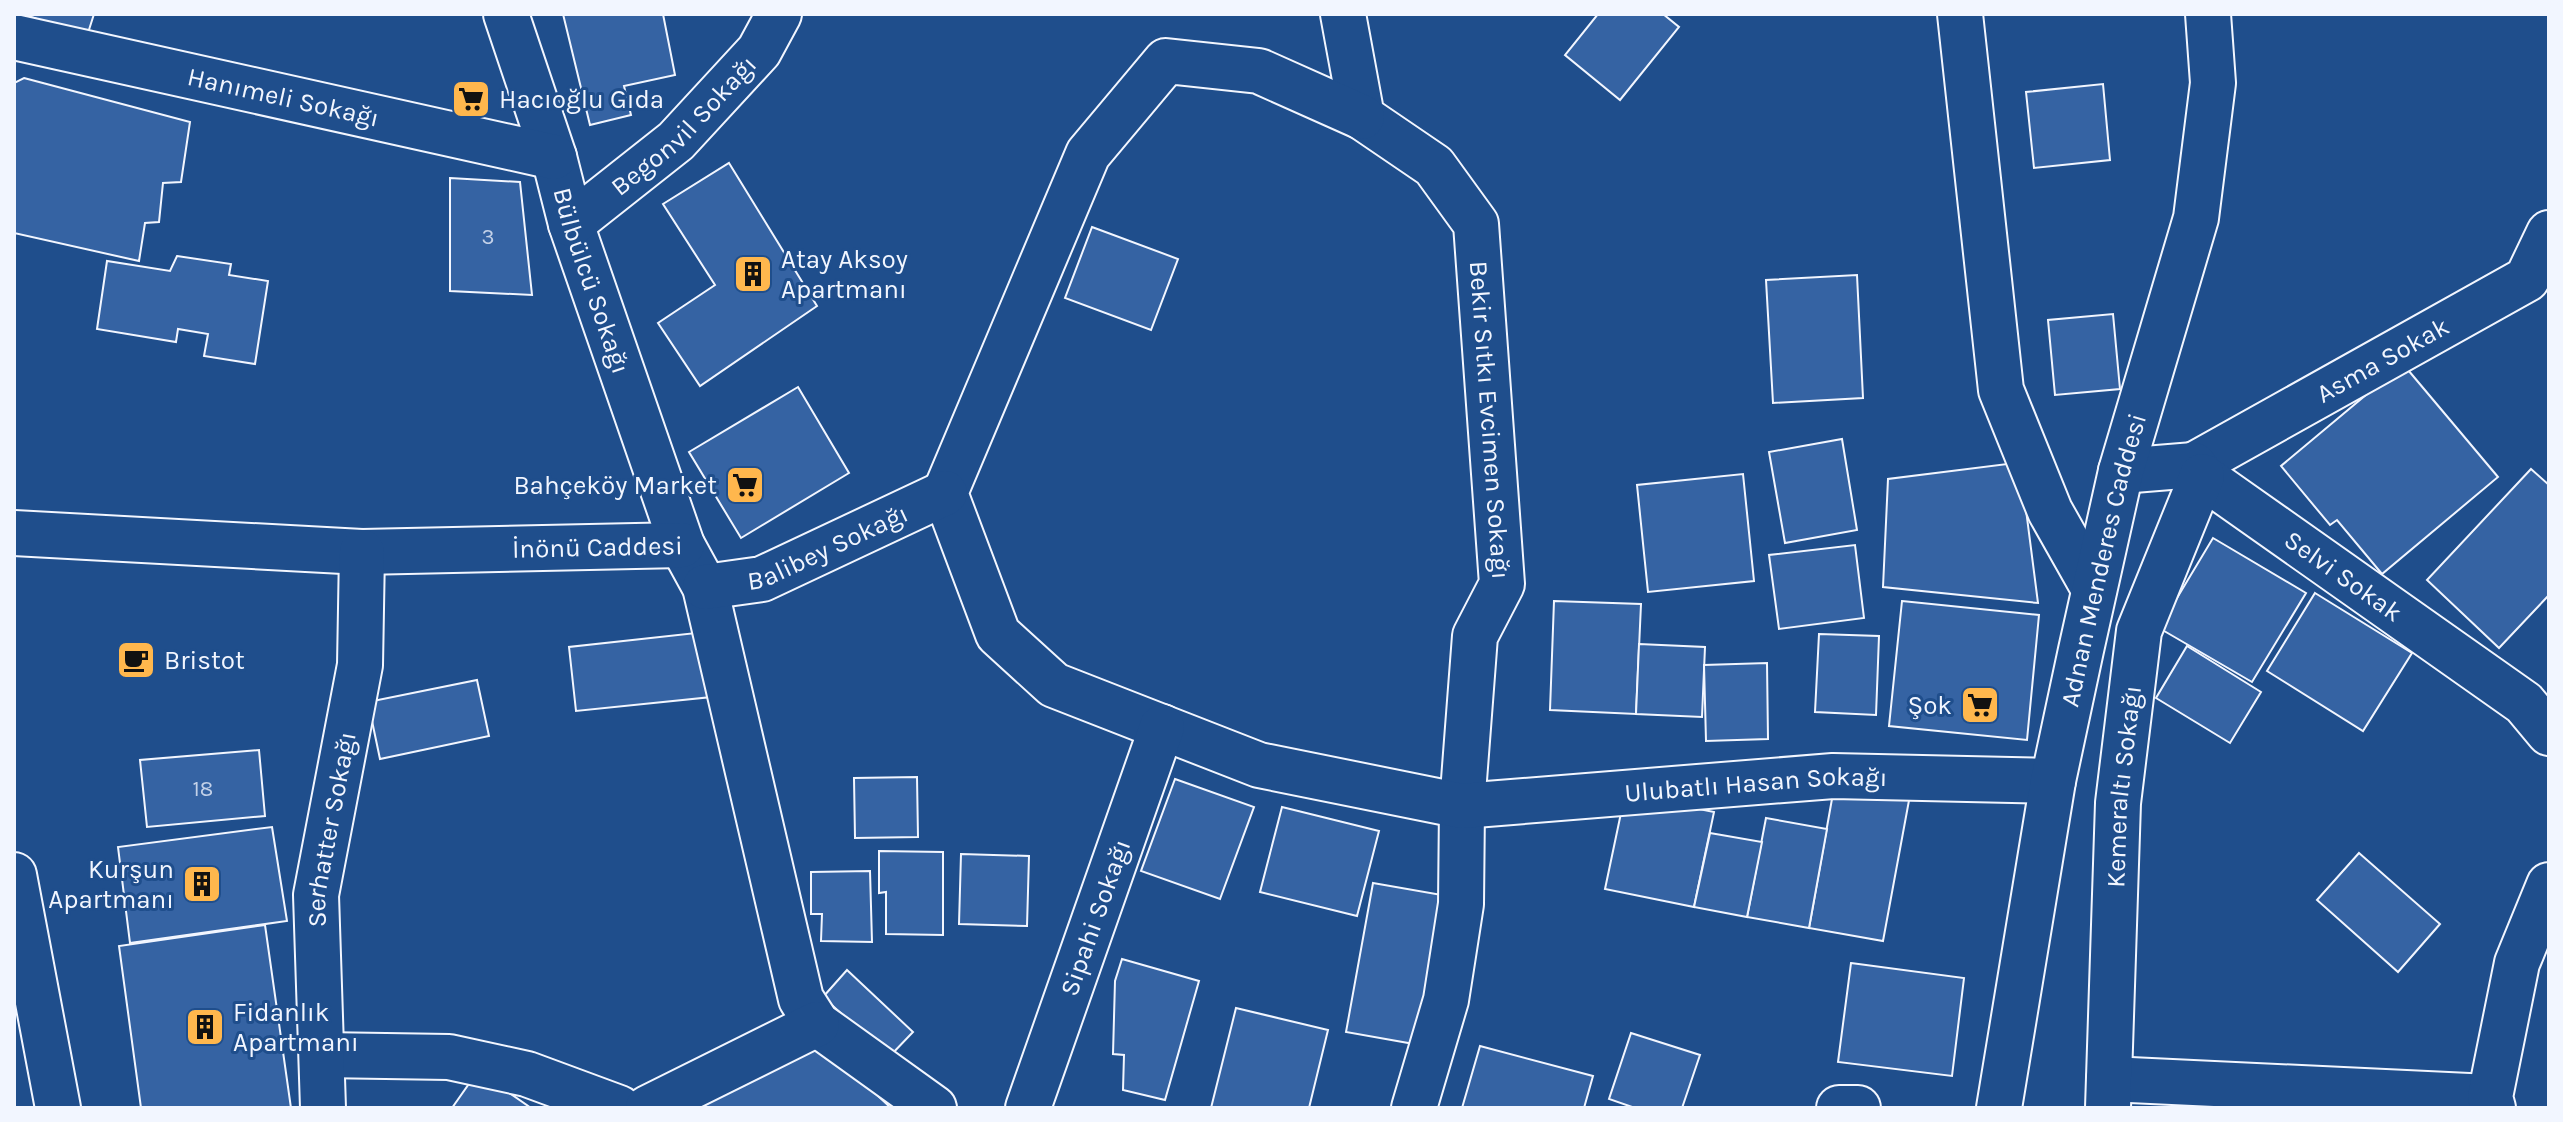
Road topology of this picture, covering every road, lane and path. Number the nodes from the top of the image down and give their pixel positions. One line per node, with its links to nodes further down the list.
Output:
1 (506, 14): 8 (street, Bülbülcü Sokağı)
2 (779, 14): 9 (street, Begonvil Sokağı)
3 (1343, 14): 7 (street)
4 (1960, 14): 19 (street)
5 (2208, 14): 13 (street, Adnan Menderes Caddesi)
6 (14, 37): 8 (street, Hanımeli Sokağı)
7 (1362, 117): 14 (street, Bekir Sıtkı Evcimen Sokağı); 23 (street, Bekir Sıtkı Evcimen Sokağı)
8 (554, 157): 9 (street, Bülbülcü Sokağı)
9 (571, 224): 16 (street, Bülbülcü Sokağı)
10 (2549, 233): 11 (street, Asma Sokak)
11 (2538, 281): 12 (street, Asma Sokak)
12 (2198, 470): 13 (street); 21 (street, Selvi Sokak); 29 (street, Kemeraltı Sokağı)
13 (2121, 471): 19 (street, Adnan Menderes Caddesi)
14 (945, 493): 18 (street, Balibey Sokağı); 20 (street, Ulubatlı Hasan Sokağı)
15 (14, 533): 17 (street, İnönü Caddesi)
16 (682, 545): 17 (street, İnönü Caddesi); 18 (street, İnönü Caddesi)
17 (362, 552): 28 (street, Serhatter Sokağı)
18 (705, 587): 27 (street, İnönü Caddesi)
19 (2094, 589): 22 (street, Adnan Menderes Caddesi)
20 (1162, 727): 23 (street, Ulubatlı Hasan Sokağı); 36 (street, Sipahi Sokağı)
21 (2549, 733)
22 (2053, 781): 23 (street, Ulubatlı Hasan Sokağı); 40 (street, Adnan Menderes Caddesi)
23 (1462, 806): 37 (street, Bekir Sıtkı Evcimen Sokağı)
24 (14, 875): 31 (street)
25 (2549, 885): 26 (street)
26 (2533, 971): 30 (street)
27 (817, 1024): 34 (street); 35 (street, İnönü Caddesi)
28 (322, 1055): 32 (street, Serhatter Sokağı); 33 (street)
29 (2108, 1094): 30 (street)
30 (2492, 1102)
31 (58, 1108)
32 (323, 1108)
33 (619, 1108)
34 (648, 1108)
35 (934, 1108)
36 (1028, 1108)
37 (1414, 1108)
38 (1839, 1108): 39 (street)
39 (1858, 1108)
40 (1999, 1108)

